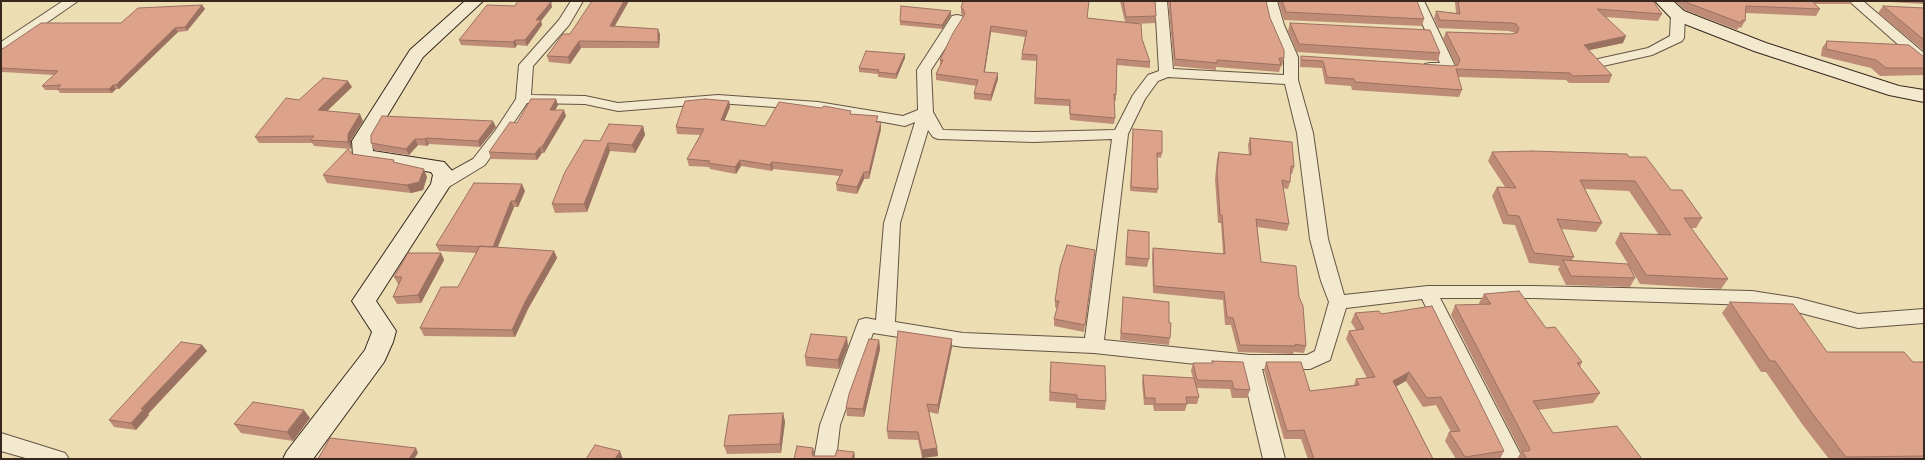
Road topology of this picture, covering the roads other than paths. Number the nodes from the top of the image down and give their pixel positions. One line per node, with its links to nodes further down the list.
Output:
1 (72, 1): 15 (street)
2 (475, 1): 27 (street)
3 (577, 1): 24 (street)
4 (1161, 1): 21 (street)
5 (1271, 1): 16 (street)
6 (1418, 1): 13 (street)
7 (1663, 1): 10 (street)
8 (1858, 3): 9 (street); 18 (street)
9 (1884, 8)
10 (1678, 15): 19 (street); 23 (street)
11 (957, 19): 25 (street)
12 (1418, 32): 13 (street)
13 (1434, 33): 14 (street); 20 (street)
14 (1448, 34)
15 (1, 48)
16 (1291, 57): 17 (street); 22 (street)
17 (1307, 58)
18 (1924, 60)
19 (1602, 62)
20 (1418, 66)
21 (1166, 73): 22 (street); 26 (street)
22 (1291, 80): 29 (street)
23 (1924, 96)
24 (523, 99): 25 (street); 27 (street)
25 (926, 112): 26 (street); 31 (street)
26 (1120, 134): 32 (street)
27 (441, 184): 36 (street)
28 (1428, 292): 29 (street); 30 (street); 39 (street)
29 (1338, 302): 33 (street)
30 (1921, 319)
31 (885, 328): 32 (street); 37 (street)
32 (1094, 346): 33 (street)
33 (1250, 362): 38 (street)
34 (1, 442): 35 (street)
35 (58, 459)
36 (297, 459)
37 (825, 459)
38 (1274, 459)
39 (1512, 459)

